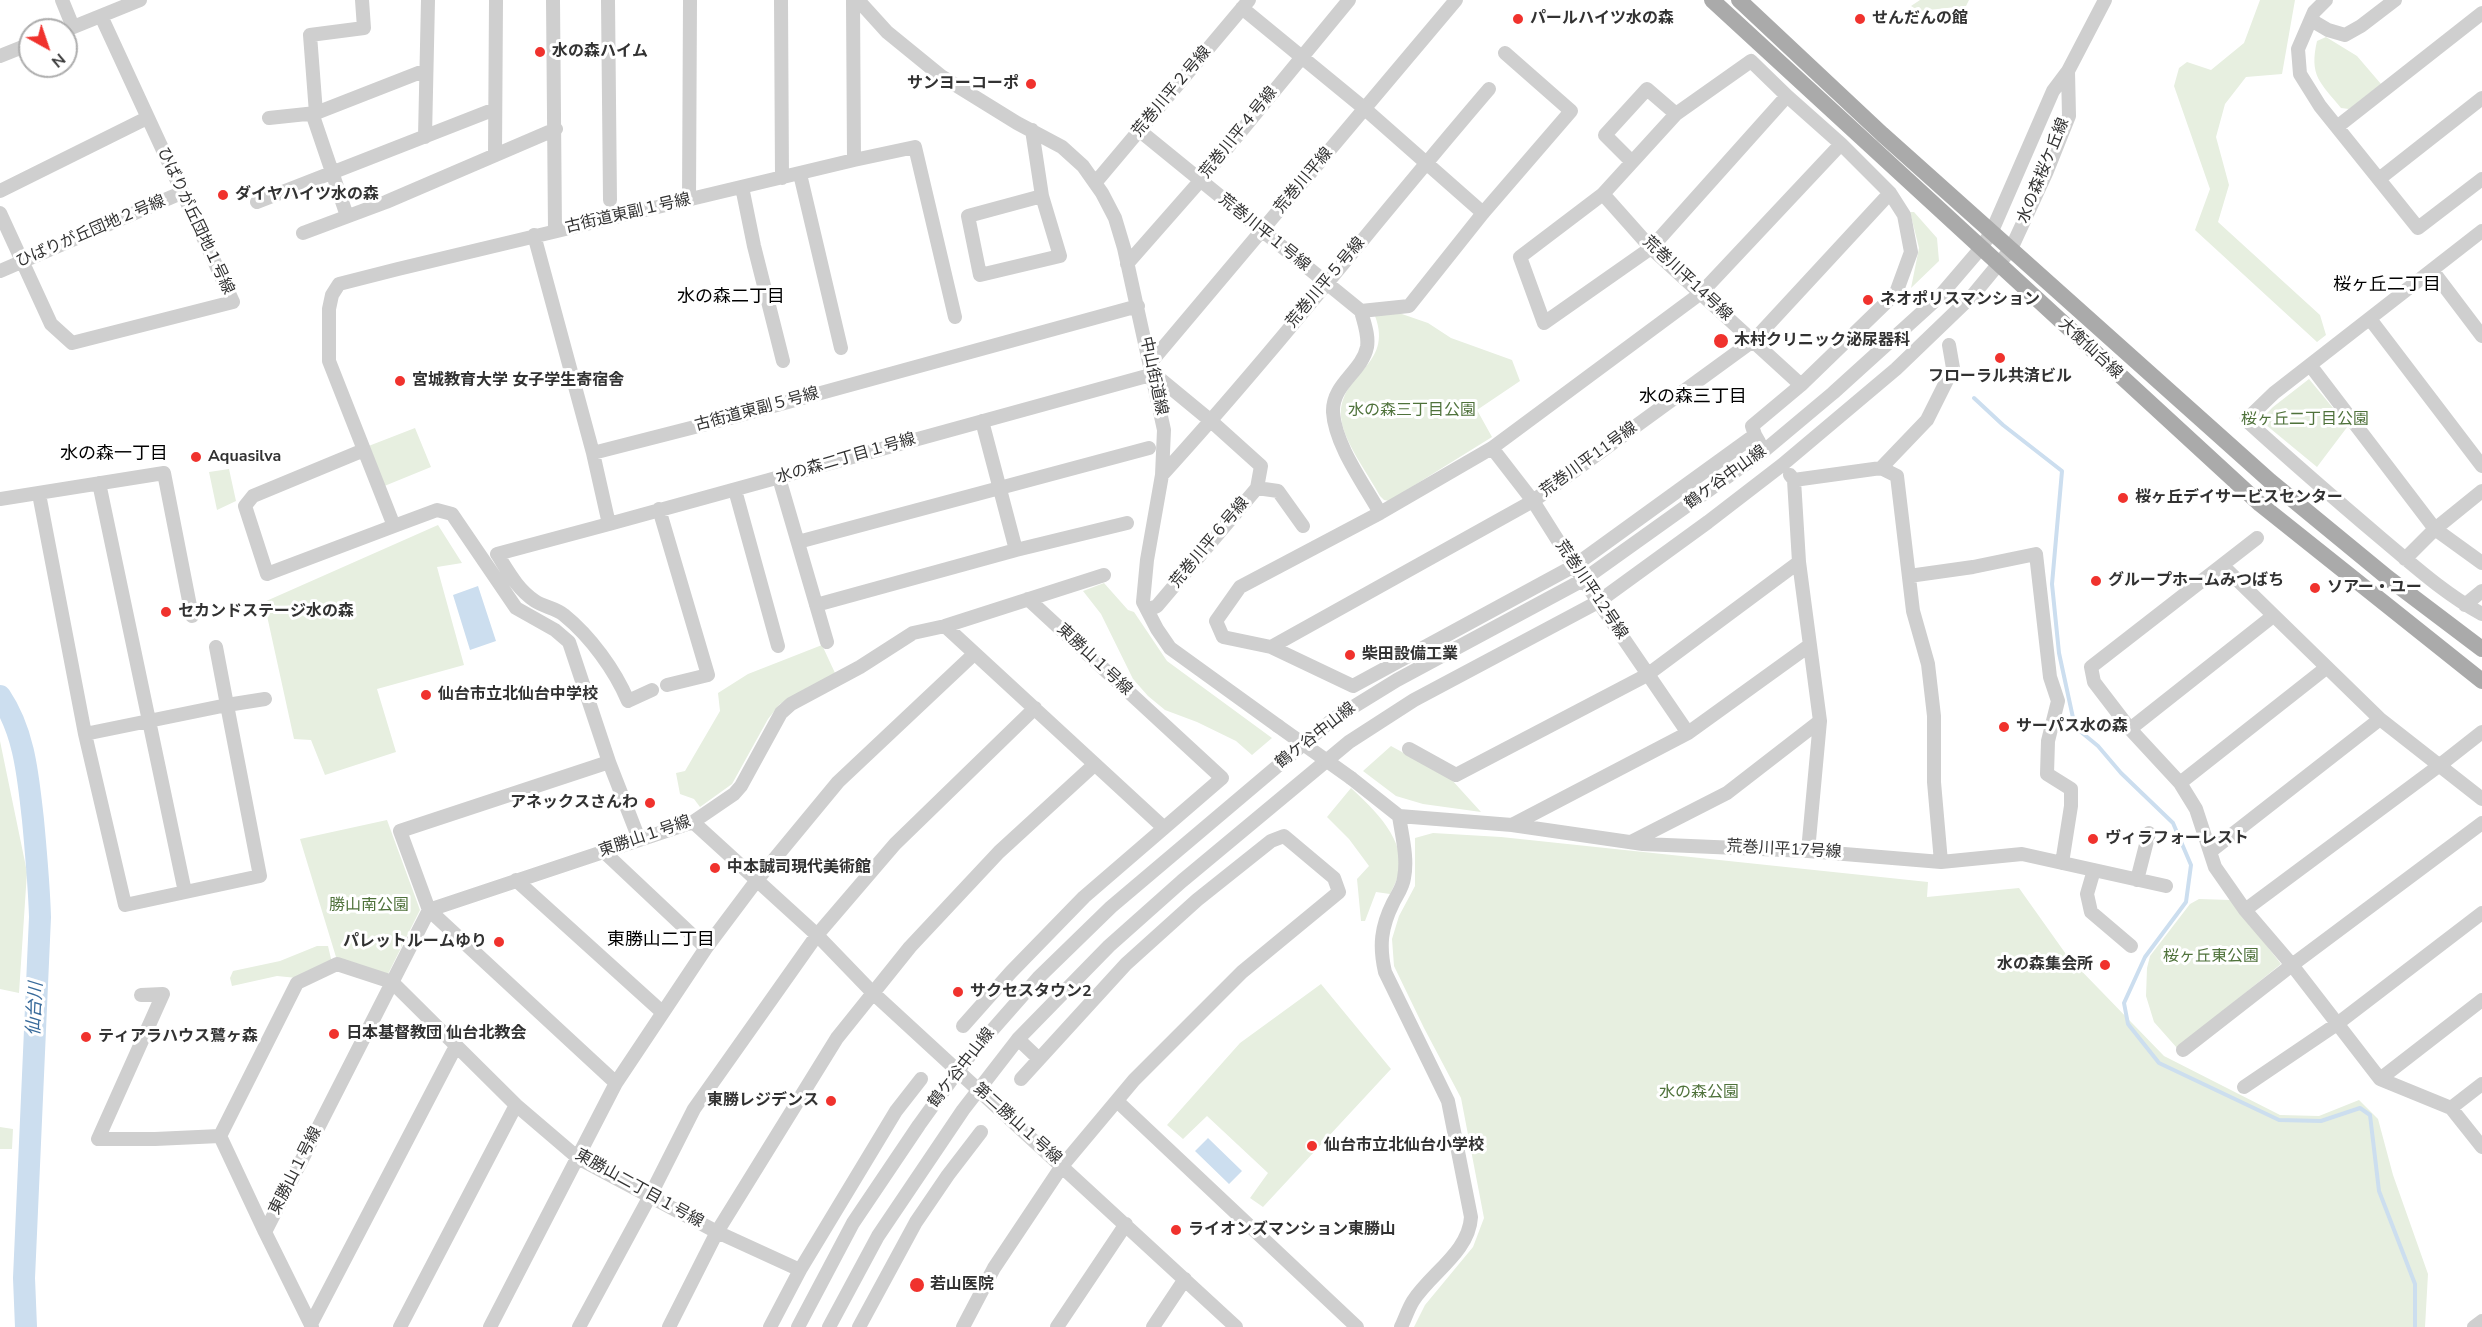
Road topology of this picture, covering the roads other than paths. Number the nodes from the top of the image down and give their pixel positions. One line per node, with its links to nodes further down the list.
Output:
1 (62, 0): 22 (street)
2 (140, 0): 21 (street)
3 (362, 0): 36 (street)
4 (428, 0): 29 (street)
5 (496, 0): 34 (street)
6 (553, 0): 41 (street)
7 (608, 0): 63 (street)
8 (690, 0): 64 (street)
9 (781, 0): 52 (street)
10 (854, 0): 47 (street)
11 (858, 0): 42 (street, 中山街道線)
12 (1349, 0): 28 (street, 荒巻川平４号線)
13 (1712, 0): 76 (main road, 大衡仙台線)
14 (1739, 0): 71 (main road, 大衡仙台線)
15 (2105, 0): 30 (street, 水の森桜ケ丘線)
16 (2326, 0): 23 (street)
17 (2395, 0): 23 (street)
18 (1449, 2): 35 (street, 荒巻川平線)
19 (1246, 4): 28 (street); 43 (street, 荒巻川平２号線)
20 (2482, 13): 40 (street)
21 (100, 16): 24 (street); 38 (street, ひばりが丘団地１号線)
22 (67, 18)
23 (2311, 20): 40 (street)
24 (78, 25)
25 (18, 49): 27 (street)
26 (1505, 53): 67 (street)
27 (0, 56)
28 (1300, 57): 35 (street); 55 (street, 荒巻川平４号線)
29 (426, 70): 36 (street); 44 (street)
30 (2068, 71): 71 (street, 水の森桜ケ丘線); 77 (street, 水の森桜ケ丘線)
31 (1489, 89): 48 (street, 荒巻川平５号線)
32 (1787, 96): 37 (street); 45 (street); 75 (street)
33 (2482, 98): 53 (street)
34 (495, 109): 44 (street); 46 (street)
35 (1365, 109): 48 (street); 70 (street, 荒巻川平線)
36 (314, 113): 39 (street); 50 (street)
37 (1676, 114): 49 (street); 49 (street)
38 (147, 118): 58 (street); 59 (street, ひばりが丘団地１号線)
39 (269, 118)
40 (2337, 127): 53 (street)
41 (556, 129): 46 (street); 69 (street)
42 (1032, 130): 56 (street, 中山街道線); 62 (street)
43 (1140, 131): 55 (street, 荒巻川平１号線); 56 (street, 荒巻川平２号線)
44 (425, 137): 50 (street)
45 (1841, 144): 60 (street); 84 (street)
46 (495, 155): 68 (street)
47 (854, 160): 51 (street, 古街道東副１号線); 87 (street, 古街道東副１号線)
48 (1426, 162): 67 (street); 83 (street, 荒巻川平５号線)
49 (1632, 162): 61 (street)
50 (332, 173): 65 (street); 68 (street)
51 (800, 174): 52 (street, 古街道東副１号線); 92 (street)
52 (782, 178): 57 (street, 古街道東副１号線)
53 (2379, 179): 54 (street)
54 (2482, 179)
55 (1200, 181): 70 (street, 荒巻川平１号線); 79 (street, 荒巻川平４号線)
56 (1095, 183): 79 (street, 中山街道線)
57 (742, 187): 64 (street, 古街道東副１号線); 93 (street)
58 (0, 191)
59 (181, 193): 78 (street, ひばりが丘団地２号線); 78 (street, ひばりが丘団地１号線)
60 (1890, 193): 90 (street, 荒巻川平11号線); 96 (street)
61 (1603, 194): 75 (street, 荒巻川平14号線); 75 (street)
62 (1042, 196): 62 (street)
63 (610, 200)
64 (688, 200): 69 (street, 古街道東副１号線)
65 (257, 202)
66 (0, 213): 78 (street, ひばりが丘団地１号線)
67 (1483, 213): 86 (street)
68 (346, 216): 73 (street)
69 (555, 230): 74 (street, 古街道東副１号線)
70 (1262, 231): 83 (street, 荒巻川平１号線); 95 (street, 荒巻川平線)
71 (1992, 231): 76 (street, 水の森桜ケ丘線); 77 (main road, 大衡仙台線)
72 (2482, 231): 81 (street)
73 (303, 233)
74 (534, 235): 102 (street, 古街道東副１号線); 104 (street)
75 (1651, 248): 84 (street, 荒巻川平14号線)
76 (1981, 248): 80 (main road, 大衡仙台線); 103 (street, 鶴ケ谷中山線)
77 (2011, 249): 80 (street, 水の森桜ケ丘線); 151 (main road, 大衡仙台線)
78 (23, 262): 82 (street, ひばりが丘団地２号線)
79 (1127, 264): 85 (street, 中山街道線)
80 (1999, 265): 105 (street, 水の森桜ケ丘線); 156 (main road, 大衡仙台線)
81 (2432, 270): 88 (street); 89 (street)
82 (0, 271)
83 (1325, 284): 86 (street, 荒巻川平１号線); 98 (street, 荒巻川平５号線)
84 (1701, 292): 90 (street, 荒巻川平14号線); 101 (street)
85 (1138, 306): 95 (street, 中山街道線); 104 (street, 古街道東副５号線)
86 (1361, 311): 120 (street)
87 (955, 317)
88 (2370, 319): 94 (street); 106 (street)
89 (2482, 336)
90 (1754, 340): 96 (street, 荒巻川平14号線); 118 (street, 荒巻川平11号線)
91 (1949, 345): 107 (street)
92 (841, 348)
93 (783, 362)
94 (2310, 365): 125 (street); 129 (street)
95 (1152, 368): 97 (street, 水の森二丁目１号線); 98 (street, 荒巻川平６号線); 108 (street, 中山街道線)
96 (1801, 385): 99 (street)
97 (982, 421): 109 (street, 水の森二丁目１号線); 112 (street)
98 (1211, 421): 108 (street, 荒巻川平５号線); 113 (street, 荒巻川平６号線)
99 (1755, 435): 103 (street); 132 (street)
100 (1149, 448): 112 (street)
101 (1492, 448): 118 (street, 荒巻川平12号線); 120 (street)
102 (364, 450): 123 (street); 123 (street)
103 (1765, 450): 136 (street, 鶴ケ谷中山線)
104 (593, 453): 122 (street)
105 (1782, 465): 110 (street); 139 (street, 水の森桜ケ丘線)
106 (2482, 466)
107 (1881, 468): 110 (street); 135 (street)
108 (1162, 475): 142 (street, 中山街道線)
109 (779, 478): 114 (street, 水の森二丁目１号線); 127 (street)
110 (1794, 480): 130 (street)
111 (99, 483): 116 (street); 144 (street); 164 (street)
112 (998, 487): 127 (street); 128 (street)
113 (1257, 488): 124 (street); 142 (street, 荒巻川平６号線)
114 (735, 490): 119 (street, 水の森二丁目１号線); 149 (street)
115 (2482, 491): 125 (street)
116 (39, 494): 117 (street); 168 (street)
117 (0, 499)
118 (1533, 501): 132 (street, 荒巻川平12号線); 150 (street, 荒巻川平11号線)
119 (659, 509): 122 (street, 水の森二丁目１号線); 157 (street)
120 (1380, 513): 150 (street)
121 (1127, 523): 128 (street)
122 (609, 524): 158 (street, 水の森二丁目１号線)
123 (394, 526): 170 (street)
124 (1303, 526)
125 (2435, 529): 129 (street); 131 (street)
126 (2257, 538): 133 (street)
127 (798, 542): 140 (street)
128 (1016, 550): 140 (street)
129 (2405, 559): 141 (street)
130 (1799, 562): 148 (street); 155 (street)
131 (2482, 563)
132 (1574, 566): 136 (street, 荒巻川平12号線); 150 (street)
133 (2223, 566): 145 (street); 165 (street)
134 (1104, 575): 138 (street)
135 (1909, 576): 187 (street); 188 (street)
136 (1583, 580): 139 (street, 荒巻川平12号線); 190 (street, 鶴ケ谷中山線)
137 (2482, 591): 141 (street)
138 (1028, 599): 146 (street, 東勝山１号線); 179 (street, 東勝山１号線)
139 (1598, 602): 155 (street, 荒巻川平12号線); 194 (street, 水の森桜ケ丘線)
140 (816, 605): 147 (street)
141 (2465, 605): 143 (street)
142 (1148, 610): 175 (street, 中山街道線, bridge)
143 (2482, 614)
144 (192, 616)
145 (2273, 616): 154 (street); 165 (street)
146 (945, 626): 153 (street); 176 (street, 東勝山１号線)
147 (827, 642)
148 (1810, 645): 163 (street); 167 (street)
149 (778, 646)
150 (1271, 646)
151 (2481, 646)
152 (216, 647): 160 (street)
153 (974, 654): 161 (street); 193 (street)
154 (2326, 668): 162 (street); 173 (street)
155 (1647, 675): 167 (street, 荒巻川平12号線); 169 (street)
156 (2482, 681)
157 (667, 685)
158 (652, 690)
159 (265, 699): 160 (street)
160 (227, 705): 164 (street); 196 (street)
161 (1035, 708): 171 (street); 201 (street)
162 (2380, 719): 172 (street); 185 (street)
163 (1820, 721): 182 (street); 184 (street)
164 (148, 722): 168 (street); 196 (street)
165 (2130, 729): 173 (street)
166 (2482, 732): 172 (street)
167 (1688, 733): 178 (street)
168 (85, 735): 196 (street)
169 (1409, 749)
170 (609, 762): 181 (street); 198 (street)
171 (1094, 765): 179 (street); 208 (street)
172 (2440, 765): 174 (street); 199 (street)
173 (2180, 783): 185 (street)
174 (2482, 799)
175 (1399, 816): 178 (street, 荒巻川平17号線); 265 (street)
176 (693, 822): 181 (street, 東勝山１号線); 193 (street, 第二勝山１号線)
177 (2482, 823): 206 (street)
178 (1512, 825): 182 (street, 荒巻川平17号線)
179 (1163, 827): 186 (street)
180 (2150, 833): 191 (street)
181 (639, 839): 183 (street, 東勝山１号線)
182 (1631, 842): 184 (street, 荒巻川平17号線)
183 (603, 851): 192 (street, 東勝山１号線); 204 (street)
184 (1808, 851): 187 (street, 荒巻川平17号線)
185 (2211, 851): 199 (street)
186 (1132, 855): 190 (street); 211 (street)
187 (1941, 862): 188 (street, 荒巻川平17号線)
188 (2062, 863): 189 (street, 荒巻川平17号線)
189 (2094, 870): 191 (street, 荒巻川平17号線); 203 (street)
190 (1150, 875): 213 (street, 鶴ケ谷中山線)
191 (2137, 879): 195 (street, 荒巻川平17号線)
192 (516, 880): 198 (street, 東勝山１号線); 212 (street)
193 (757, 880): 201 (street, 第二勝山１号線); 204 (street)
194 (1182, 881): 197 (street); 202 (street, 水の森桜ケ丘線)
195 (2166, 886)
196 (185, 892)
197 (1197, 900): 205 (street); 228 (street)
198 (429, 910): 207 (street, 東勝山１号線); 224 (street)
199 (2245, 910): 206 (street)
200 (2482, 913): 214 (street)
201 (817, 935): 208 (street, 第二勝山１号線); 240 (street)
202 (1108, 946): 205 (street); 216 (street, 水の森桜ケ丘線)
203 (2131, 946)
204 (705, 948): 212 (street)
205 (1126, 964): 219 (street)
206 (2292, 965): 214 (street); 218 (street)
207 (392, 982): 217 (street, 東勝山二丁目１号線); 234 (street); 246 (street, 東勝山１号線)
208 (873, 993): 220 (street, 第二勝山１号線); 247 (street)
209 (141, 995): 234 (street)
210 (2482, 1000): 223 (street)
211 (980, 1007): 213 (street); 215 (street)
212 (662, 1012): 224 (street)
213 (997, 1023): 220 (street, 鶴ケ谷中山線)
214 (2337, 1024): 223 (street); 226 (street)
215 (963, 1026)
216 (1018, 1040): 219 (street); 227 (street, 水の森桜ケ丘線)
217 (456, 1046): 229 (street, 東勝山二丁目１号線); 251 (street)
218 (2183, 1050)
219 (1039, 1059): 222 (street)
220 (959, 1071): 227 (street, 第二勝山１号線); 232 (street, 鶴ケ谷中山線)
221 (921, 1079): 231 (street)
222 (1021, 1079)
223 (2380, 1080): 230 (street)
224 (616, 1083): 236 (street)
225 (2482, 1084): 230 (street)
226 (2244, 1087)
227 (978, 1089): 237 (street, 水の森桜ケ丘線); 238 (street, 第二勝山１号線)
228 (1117, 1101): 238 (street); 264 (street)
229 (516, 1106): 236 (street, 東勝山二丁目１号線); 252 (street)
230 (2451, 1108): 235 (street)
231 (897, 1110): 232 (street); 241 (street)
232 (919, 1125): 242 (street, 鶴ケ谷中山線)
233 (981, 1132): 239 (street)
234 (220, 1136): 246 (street)
235 (2482, 1147)
236 (578, 1158): 240 (street, 東勝山二丁目１号線); 253 (street)
237 (927, 1160): 239 (street); 243 (street, 水の森桜ケ丘線)
238 (1062, 1166): 245 (street, 第二勝山１号線); 260 (street)
239 (948, 1175): 244 (street)
240 (650, 1196): 247 (street, 東勝山二丁目１号線); 254 (street)
241 (844, 1197): 242 (street); 248 (street)
242 (862, 1209): 257 (street, 鶴ケ谷中山線)
243 (895, 1209): 244 (street); 258 (street, 水の森桜ケ丘線)
244 (916, 1222): 259 (street)
245 (1126, 1224): 249 (street, 第二勝山１号線); 261 (street)
246 (265, 1232): 251 (street, 東勝山１号線)
247 (717, 1232): 248 (street, 東勝山二丁目１号線); 255 (street)
248 (800, 1270): 256 (street)
249 (1185, 1279): 262 (street); 263 (street, 第二勝山１号線)
250 (2482, 1321): 266 (street)
251 (311, 1325)
252 (400, 1327)
253 (490, 1327)
254 (579, 1327)
255 (669, 1327)
256 (770, 1327)
257 (798, 1327)
258 (829, 1327)
259 (859, 1327)
260 (963, 1327)
261 (1057, 1327)
262 (1153, 1327)
263 (1236, 1327)
264 (1357, 1327)
265 (1401, 1327)
266 (2474, 1327)

